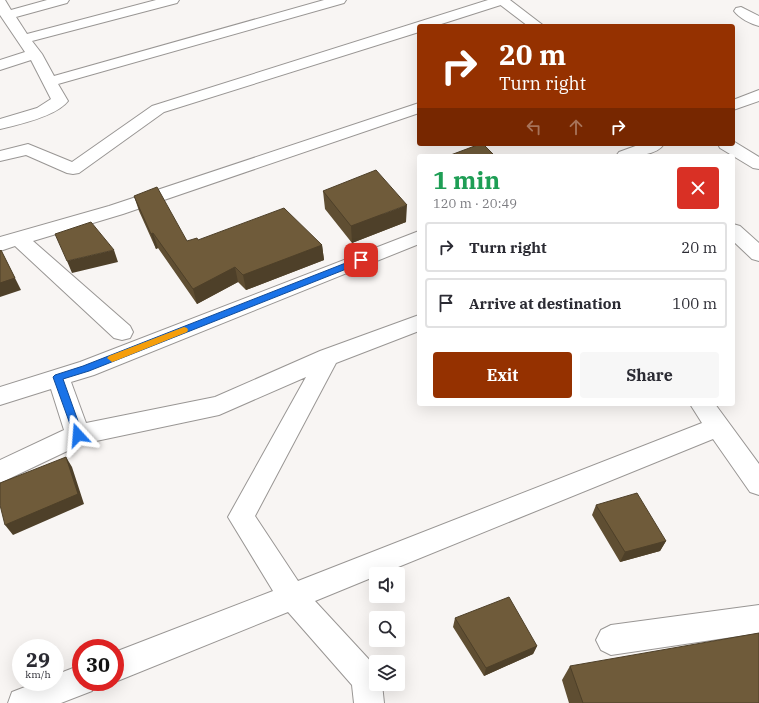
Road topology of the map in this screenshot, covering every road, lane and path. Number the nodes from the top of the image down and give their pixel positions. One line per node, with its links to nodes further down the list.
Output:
1 (62, 0): 5 (street)
2 (172, 0): 11 (street)
3 (339, 0): 14 (street)
4 (501, 0): 8 (street); 9 (street)
5 (4, 9): 11 (street)
6 (741, 11): 7 (street)
7 (759, 22)
8 (426, 24)
9 (534, 24)
10 (417, 27): 22 (street)
11 (23, 39): 12 (street)
12 (35, 54): 13 (street); 14 (street)
13 (0, 65)
14 (48, 82): 18 (street)
15 (759, 95): 16 (street)
16 (735, 105)
17 (417, 109): 26 (street)
18 (0, 124)
19 (729, 146): 23 (street)
20 (651, 149): 21 (street)
21 (632, 154)
22 (0, 156)
23 (759, 164)
24 (735, 232): 28 (street)
25 (417, 238): 32 (street)
26 (19, 239): 27 (street); 30 (street)
27 (0, 244)
28 (759, 254)
29 (417, 324): 31 (street)
30 (122, 332)
31 (328, 357): 36 (street); 39 (street)
32 (58, 377): 33 (street); 36 (street)
33 (0, 396)
34 (703, 406): 35 (street)
35 (718, 427): 38 (street); 39 (street)
36 (78, 435): 37 (street)
37 (0, 472)
38 (759, 484)
39 (292, 596): 42 (street); 45 (street)
40 (759, 619): 41 (street)
41 (611, 640)
42 (124, 663)
43 (72, 684): 44 (street)
44 (23, 703)
45 (368, 703)

